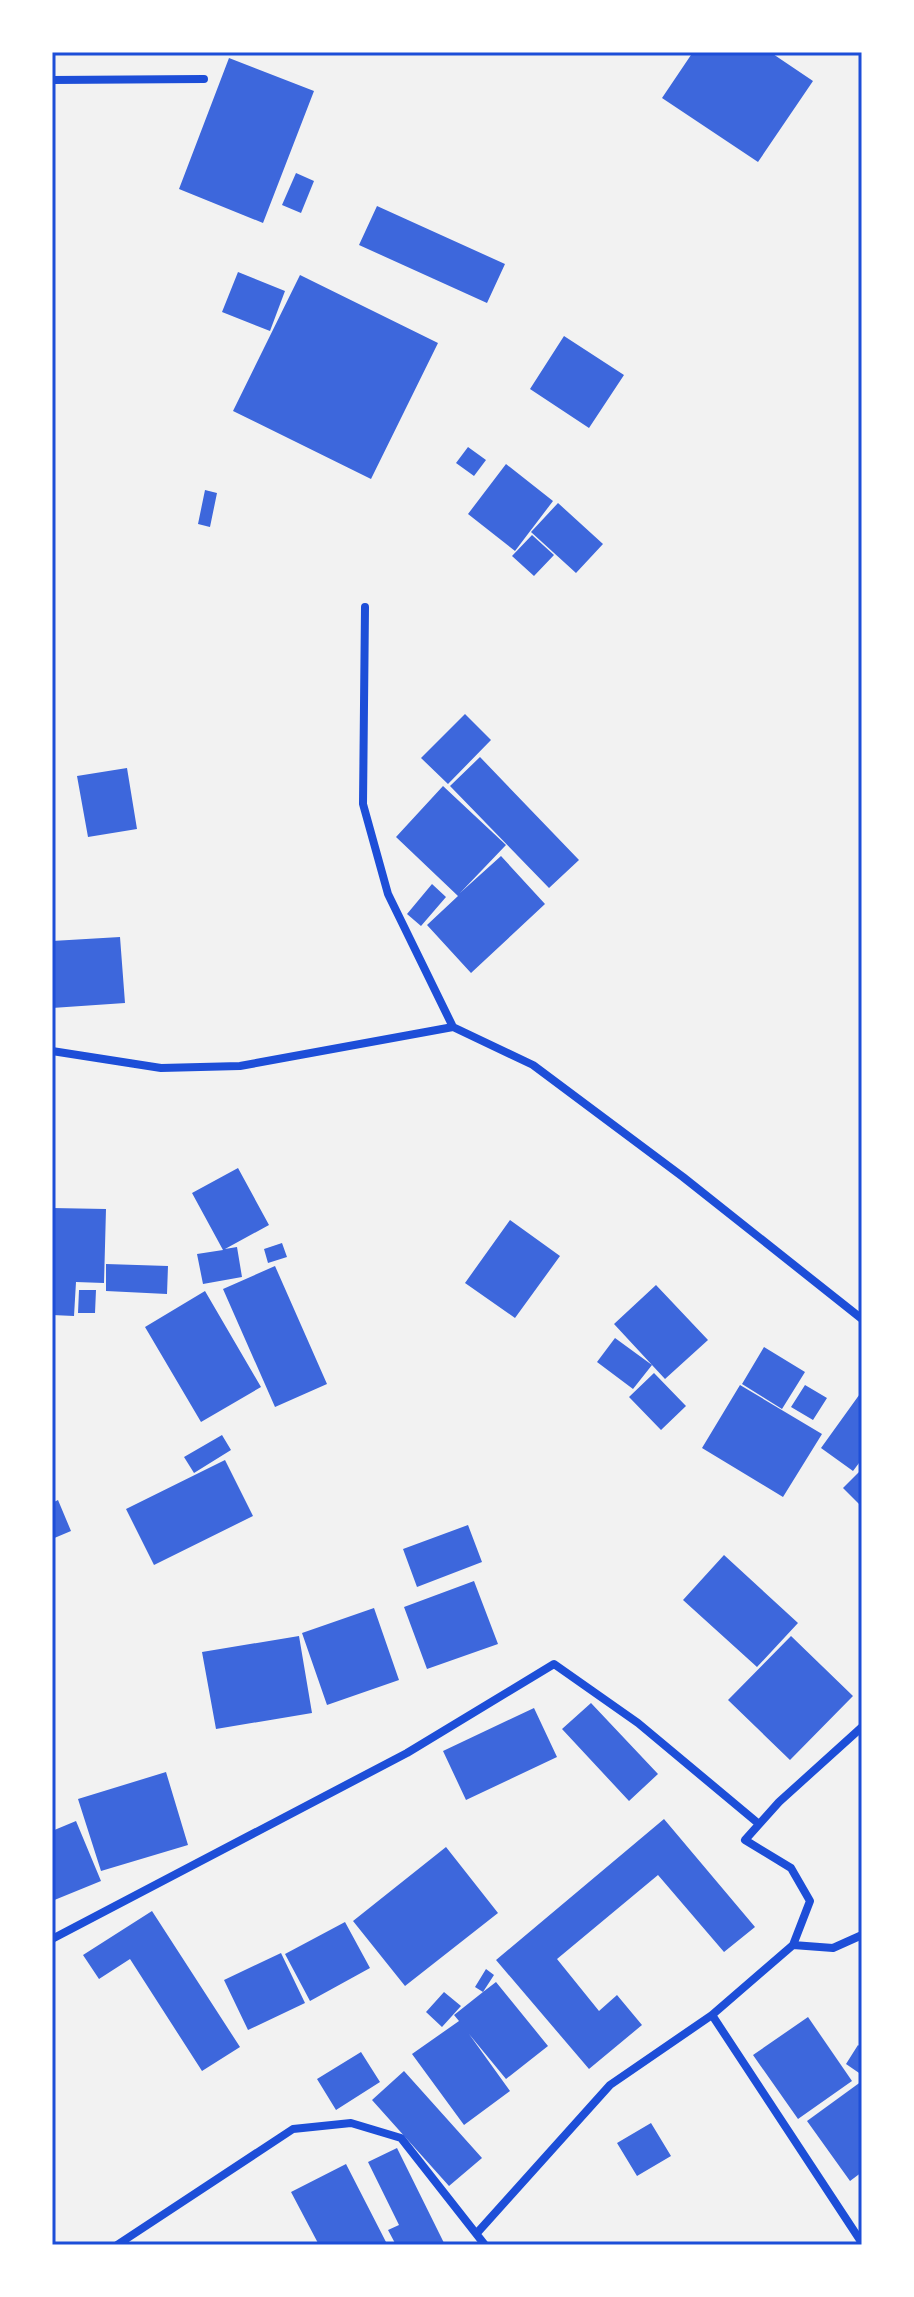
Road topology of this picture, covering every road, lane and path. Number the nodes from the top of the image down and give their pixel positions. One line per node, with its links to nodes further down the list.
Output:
1 (204, 79): 2 (street)
2 (52, 80)
3 (365, 607): 4 (street)
4 (453, 1027): 5 (street); 6 (street)
5 (52, 1051)
6 (862, 1319)
7 (862, 1727): 8 (street)
8 (759, 1824): 10 (street); 11 (street)
9 (862, 1935): 11 (street)
10 (52, 1939)
11 (793, 1945): 12 (street)
12 (712, 2015): 13 (street); 14 (street)
13 (477, 2233): 15 (street); 16 (street)
14 (862, 2243)
15 (117, 2245)
16 (485, 2245)

